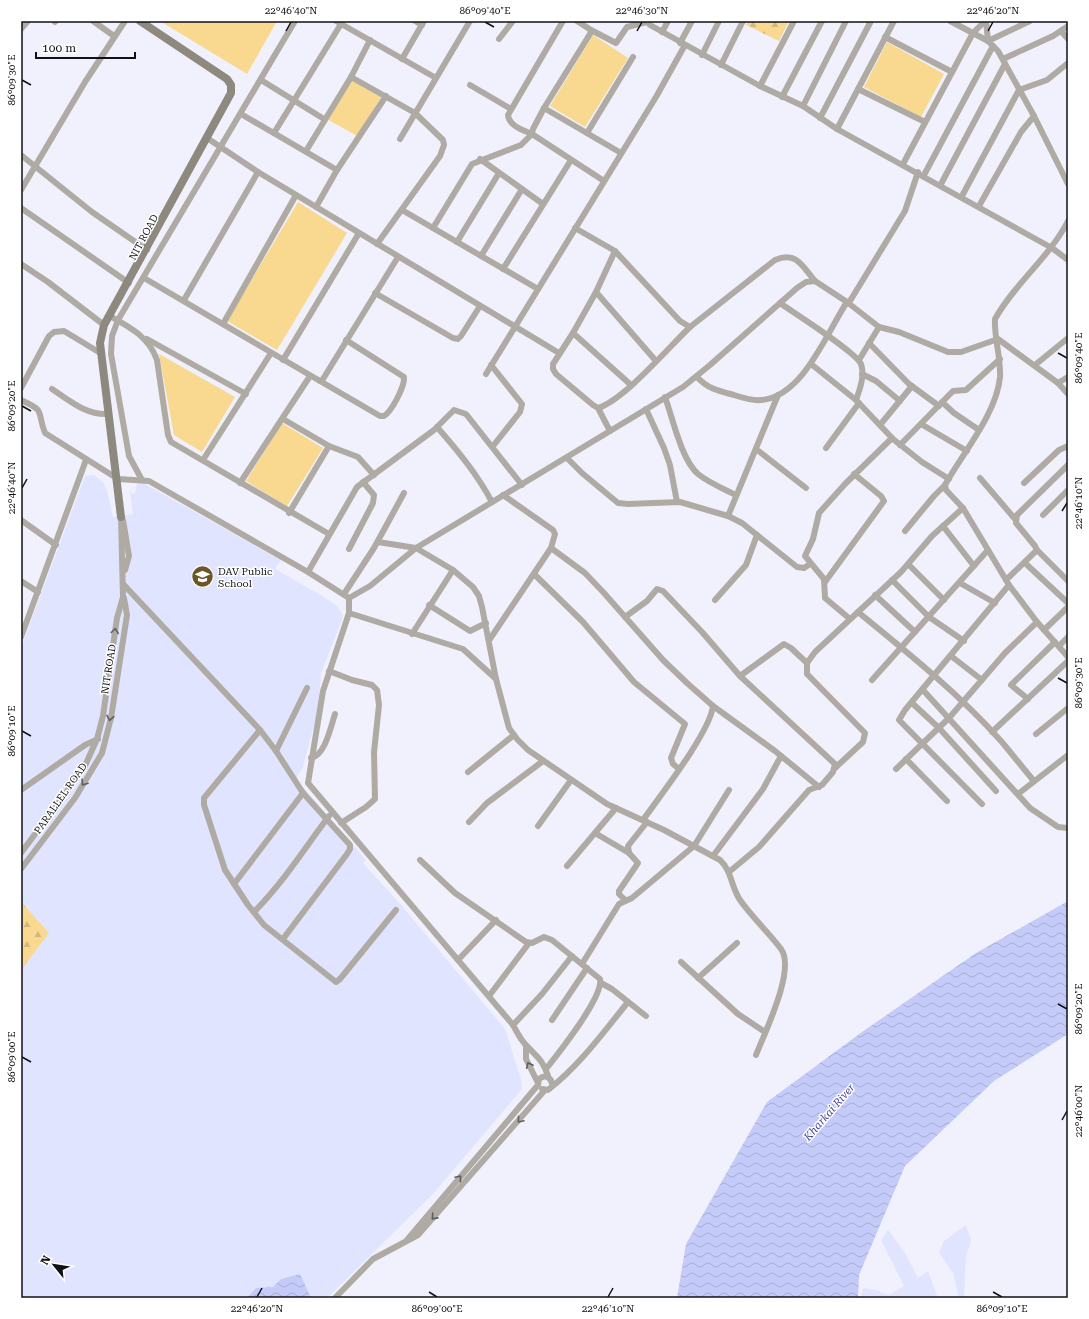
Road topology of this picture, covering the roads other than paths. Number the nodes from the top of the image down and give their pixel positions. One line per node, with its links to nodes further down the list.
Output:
1 (28, 21): 27 (street)
2 (93, 21): 32 (street)
3 (125, 21): 32 (street)
4 (140, 21): 69 (main road, NIT ROAD)
5 (295, 21): 48 (street)
6 (415, 21): 25 (street)
7 (470, 21): 47 (street)
8 (514, 21): 34 (street)
9 (563, 21): 58 (street)
10 (577, 21): 28 (street)
11 (668, 21): 30 (street)
12 (692, 21): 37 (street)
13 (719, 21): 39 (street)
14 (743, 21): 44 (street)
15 (794, 21): 50 (street)
16 (822, 21): 54 (street)
17 (846, 21): 56 (street)
18 (871, 21): 62 (street)
19 (894, 21): 33 (street)
20 (950, 21): 31 (street)
21 (986, 21): 31 (street); 38 (street)
22 (1030, 21): 38 (street)
23 (338, 22): 36 (street); 55 (street)
24 (647, 22): 28 (street); 30 (street)
25 (423, 23): 41 (street)
26 (1068, 26): 29 (street)
27 (21, 29)
28 (591, 30): 57 (street)
29 (1061, 30): 35 (street); 42 (street)
30 (662, 32): 37 (street)
31 (973, 32): 38 (street); 45 (street)
32 (114, 36): 78 (street)
33 (885, 37): 45 (street); 51 (street)
34 (499, 38)
35 (1068, 39)
36 (370, 40): 41 (street); 46 (street)
37 (683, 44): 39 (street); 73 (street)
38 (991, 44): 42 (street); 82 (street)
39 (702, 55): 44 (street)
40 (633, 57): 67 (street)
41 (402, 59): 47 (street)
42 (1004, 62): 52 (street); 84 (street)
43 (1068, 63): 52 (street)
44 (720, 65): 50 (street)
45 (952, 72): 64 (street)
46 (351, 77): 53 (street); 63 (street)
47 (436, 78): 59 (street)
48 (260, 80): 55 (street); 60 (street)
49 (470, 85): 58 (street)
50 (760, 86): 54 (street)
51 (858, 89): 64 (street); 65 (street)
52 (1019, 90): 61 (street); 89 (street)
53 (386, 96): 59 (street); 79 (street)
54 (782, 97): 56 (street)
55 (294, 100): 63 (street); 66 (street)
56 (803, 106): 62 (street)
57 (544, 108): 67 (street); 68 (street)
58 (512, 109): 68 (street)
59 (415, 113): 70 (street); 94 (street)
60 (240, 114): 66 (street); 71 (street)
61 (1034, 116): 85 (street); 91 (street)
62 (820, 118): 65 (street)
63 (324, 119): 72 (street)
64 (925, 122): 77 (street)
65 (837, 128): 77 (street)
66 (274, 133): 72 (street)
67 (587, 133): 73 (street)
68 (532, 134): 75 (street); 76 (street)
69 (207, 138): 71 (street); 102 (main road, NIT ROAD)
70 (400, 139)
71 (222, 147): 80 (street); 109 (street)
72 (306, 151): 79 (street)
73 (621, 153): 83 (street)
74 (21, 155): 78 (street)
75 (480, 159): 81 (street); 96 (street)
76 (571, 160): 83 (street); 90 (street)
77 (903, 164): 82 (street)
78 (35, 166): 87 (street); 102 (street)
79 (337, 170): 92 (street)
80 (258, 172): 88 (street); 115 (street)
81 (499, 173): 86 (street); 99 (street)
82 (921, 174): 84 (street); 116 (street)
83 (604, 181): 97 (street)
84 (940, 184): 89 (street)
85 (1068, 184)
86 (522, 189): 90 (street); 104 (street)
87 (21, 190)
88 (296, 195): 92 (street); 121 (street)
89 (962, 196): 91 (street)
90 (543, 204): 108 (street)
91 (979, 206): 101 (street)
92 (316, 207): 98 (street)
93 (21, 208): 111 (street)
94 (402, 210): 96 (street); 100 (street)
95 (1068, 221): 101 (street)
96 (433, 228): 99 (street)
97 (575, 228): 103 (street); 112 (street)
98 (358, 233): 100 (street); 137 (street)
99 (457, 242): 104 (street)
100 (377, 244): 105 (street)
101 (1052, 248): 106 (street); 130 (street)
102 (147, 250): 111 (main road, NIT ROAD)
103 (616, 251): 113 (street); 123 (street)
104 (481, 256): 108 (street)
105 (398, 257): 114 (street); 118 (street)
106 (1068, 260)
107 (21, 264): 122 (street)
108 (503, 269): 112 (street)
109 (144, 278): 115 (street); 120 (street)
110 (814, 281): 116 (street); 117 (street); 123 (street)
111 (129, 284): 119 (main road, NIT ROAD)
112 (538, 289): 125 (street)
113 (596, 292): 126 (street); 139 (street)
114 (375, 293): 118 (street); 131 (street)
115 (184, 300): 121 (street)
116 (847, 302): 124 (street); 127 (street)
117 (780, 303): 127 (street); 146 (street)
118 (480, 306): 125 (street)
119 (110, 316): 120 (street); 122 (main road, NIT ROAD)
120 (118, 320): 128 (street); 187 (street)
121 (223, 324): 133 (street)
122 (104, 326): 135 (main road, NIT ROAD)
123 (690, 327): 139 (street)
124 (878, 327): 130 (street); 132 (street)
125 (514, 328): 134 (street); 141 (street)
126 (573, 334): 134 (street); 150 (street)
127 (827, 335): 138 (street); 140 (street)
128 (145, 338): 154 (street); 181 (street)
129 (1068, 338): 142 (street)
130 (998, 339): 136 (street); 142 (street)
131 (346, 340): 148 (street); 148 (street)
132 (869, 343): 138 (street); 151 (street)
133 (271, 353): 137 (street); 154 (street)
134 (559, 353): 162 (street)
135 (102, 354): 152 (street); 164 (main road, NIT ROAD)
136 (1000, 359): 161 (street); 169 (street)
137 (283, 360): 145 (street)
138 (858, 360): 144 (street)
139 (656, 361): 150 (street)
140 (810, 364): 156 (street); 159 (street)
141 (492, 365): 143 (street); 174 (street)
142 (1035, 365): 149 (street)
143 (486, 374)
144 (862, 374): 159 (street); 160 (street)
145 (310, 376): 148 (street); 165 (street)
146 (697, 377): 156 (street); 157 (street)
147 (1068, 377): 149 (street)
148 (320, 381)
149 (1058, 383): 155 (street)
150 (631, 384): 162 (street)
151 (912, 386): 160 (street); 161 (street)
152 (21, 388)
153 (52, 389): 164 (street)
154 (246, 394): 181 (street)
155 (1068, 394)
156 (778, 395): 177 (street)
157 (665, 397): 163 (street); 197 (street)
158 (21, 400): 180 (street)
159 (858, 401): 167 (street); 176 (street)
160 (900, 401): 167 (street)
161 (940, 404): 166 (street); 169 (street)
162 (598, 408): 170 (street)
163 (646, 410): 170 (street); 199 (street)
164 (108, 414): 186 (main road, NIT ROAD)
165 (283, 419): 173 (street); 190 (street)
166 (921, 424): 172 (street); 178 (street)
167 (880, 425): 171 (street)
168 (437, 427): 174 (street); 184 (street); 198 (street)
169 (979, 430): 178 (street)
170 (610, 431): 179 (street)
171 (892, 438): 172 (street); 183 (street)
172 (900, 445): 189 (street)
173 (329, 446): 184 (street); 201 (street)
174 (493, 446): 192 (street)
175 (1068, 446): 191 (street)
176 (826, 448)
177 (756, 450): 193 (street); 197 (street)
178 (967, 451): 189 (street)
179 (566, 458): 192 (street); 199 (street)
180 (86, 460): 186 (street); 212 (street)
181 (203, 460): 190 (street)
182 (1068, 465): 205 (street)
183 (854, 474): 219 (street); 228 (street)
184 (374, 475): 188 (street)
185 (980, 478): 205 (street)
186 (118, 479): 187 (street); 203 (main road, NIT ROAD)
187 (142, 480): 223 (street)
188 (363, 482): 209 (street); 215 (street)
189 (947, 482): 200 (street); 208 (street)
190 (240, 483): 201 (street)
191 (1024, 483)
192 (522, 485): 196 (street)
193 (806, 488)
194 (1068, 490): 202 (street)
195 (404, 494): 211 (street)
196 (503, 495): 198 (street); 214 (street)
197 (736, 495): 204 (street)
198 (492, 502): 213 (street)
199 (677, 502): 204 (street)
200 (963, 508): 207 (street); 216 (street)
201 (289, 513): 209 (street)
202 (1043, 515)
203 (122, 516): 231 (street, NIT ROAD)
204 (728, 516): 210 (street)
205 (1015, 519): 217 (street)
206 (21, 520): 212 (street)
207 (943, 526): 220 (street); 221 (street)
208 (905, 530)
209 (329, 534): 223 (street)
210 (757, 535): 219 (street); 236 (street)
211 (378, 542): 213 (street); 234 (street)
212 (56, 544): 232 (street)
213 (416, 548): 222 (street); 234 (street)
214 (551, 548): 224 (street); 244 (street)
215 (349, 549)
216 (988, 550): 221 (street); 230 (street)
217 (1037, 550): 218 (street); 227 (street)
218 (1025, 562): 230 (street); 238 (street)
219 (810, 564): 228 (street)
220 (908, 564): 225 (street); 237 (street)
221 (974, 566): 229 (street)
222 (454, 570): 240 (street); 249 (street)
223 (308, 572): 234 (street)
224 (534, 574): 255 (street); 293 (street)
225 (892, 580): 233 (street); 246 (street)
226 (21, 581): 232 (street)
227 (1068, 581)
228 (825, 582): 245 (street)
229 (960, 582): 237 (street); 239 (street)
230 (1008, 582): 239 (street); 248 (street)
231 (124, 585): 235 (street, NIT ROAD); 279 (street)
232 (38, 592): 247 (street)
233 (875, 595): 242 (street); 251 (street)
234 (347, 596): 243 (street)
235 (123, 597): 282 (street, NIT ROAD, one-way to 282); 284 (street, NIT ROAD, one-way to 235)
236 (715, 600)
237 (944, 600): 246 (street)
238 (1068, 603)
239 (995, 604): 256 (street)
240 (429, 606): 249 (street); 252 (street)
241 (1068, 607): 250 (street)
242 (858, 612): 245 (street); 258 (street)
243 (349, 613): 252 (street); 263 (street)
244 (625, 617): 264 (street); 274 (street)
245 (850, 618): 262 (street)
246 (929, 618): 251 (street); 256 (street)
247 (24, 621): 253 (street)
248 (1037, 622): 250 (street); 268 (street)
249 (486, 623): 255 (street)
250 (1044, 630): 257 (street)
251 (916, 632): 258 (street)
252 (412, 634): 266 (street)
253 (21, 637)
254 (1068, 637): 257 (street)
255 (490, 639): 266 (street)
256 (964, 641): 259 (street)
257 (1057, 644): 260 (street); 271 (street)
258 (901, 648): 265 (street); 267 (street)
259 (952, 656): 265 (street); 268 (street)
260 (1068, 657)
261 (1068, 661): 271 (street)
262 (806, 663): 264 (street); 292 (street)
263 (329, 671): 289 (street); 311 (street)
264 (740, 676): 292 (street)
265 (935, 676): 270 (street); 272 (street)
266 (496, 679): 283 (street)
267 (872, 680)
268 (982, 680): 272 (street)
269 (307, 688): 286 (street)
270 (923, 690): 273 (street); 277 (street)
271 (1028, 699): 280 (street)
272 (963, 702): 277 (street); 280 (street)
273 (912, 703): 278 (street); 285 (street)
274 (713, 706): 288 (street); 293 (street)
275 (1068, 708): 281 (street)
276 (335, 714): 289 (street)
277 (949, 718): 278 (street); 303 (street)
278 (939, 728): 285 (street); 301 (street)
279 (260, 730): 286 (street); 323 (street)
280 (992, 732): 297 (street)
281 (1036, 734)
282 (106, 735): 284 (street); 321 (street, PARALLEL ROAD, one-way to 321)
283 (514, 735): 291 (street); 295 (street)
284 (97, 739): 299 (street); 316 (street, PARALLEL ROAD)
285 (922, 744): 290 (street); 305 (street)
286 (276, 751): 302 (street)
287 (1068, 755): 297 (street)
288 (781, 756): 298 (street); 318 (street)
289 (311, 758): 307 (street)
290 (906, 759): 294 (street); 304 (street)
291 (543, 761): 296 (street); 310 (street)
292 (835, 768): 298 (street)
293 (679, 769): 309 (street)
294 (896, 769)
295 (468, 772)
296 (570, 780): 306 (street); 312 (street)
297 (1034, 781): 303 (street)
298 (819, 787): 322 (street)
299 (21, 790)
300 (729, 790): 315 (street)
301 (996, 791)
302 (303, 793): 308 (street); 323 (street)
303 (1018, 794): 313 (street)
304 (947, 801)
305 (982, 804)
306 (616, 808): 309 (street); 314 (street)
307 (332, 812): 308 (street); 311 (street)
308 (327, 819): 326 (street); 328 (street)
309 (645, 821): 315 (street); 317 (street)
310 (469, 822)
311 (341, 823): 332 (street)
312 (538, 826)
313 (1068, 828)
314 (595, 833): 317 (street); 320 (street)
315 (694, 846): 318 (street); 324 (street)
316 (21, 853)
317 (629, 853): 324 (street)
318 (713, 856): 322 (street)
319 (420, 860): 327 (street)
320 (567, 866)
321 (21, 869)
322 (729, 872): 342 (street)
323 (234, 884): 326 (street)
324 (625, 900): 334 (street)
325 (396, 910): 328 (street)
326 (254, 912): 328 (street)
327 (496, 920): 329 (street); 332 (street)
328 (283, 940)
329 (529, 943): 331 (street); 337 (street)
330 (737, 943): 335 (street)
331 (572, 956): 334 (street); 341 (street)
332 (458, 960): 337 (street)
333 (681, 962): 335 (street)
334 (585, 966): 336 (street); 340 (street)
335 (698, 978): 342 (street)
336 (601, 983): 338 (street); 345 (street)
337 (489, 996): 341 (street)
338 (628, 1002): 339 (street); 348 (street)
339 (646, 1016)
340 (552, 1020)
341 (513, 1025): 343 (street)
342 (765, 1032): 344 (street)
343 (526, 1046): 345 (street); 347 (street, one-way to 343)
344 (756, 1055)
345 (546, 1069): 346 (street)
346 (548, 1076): 347 (street); 348 (street)
347 (538, 1084): 349 (street); 350 (street, one-way to 347)
348 (552, 1084): 349 (street)
349 (545, 1090): 350 (street, one-way to 350)
350 (407, 1240): 351 (street)
351 (335, 1298)

